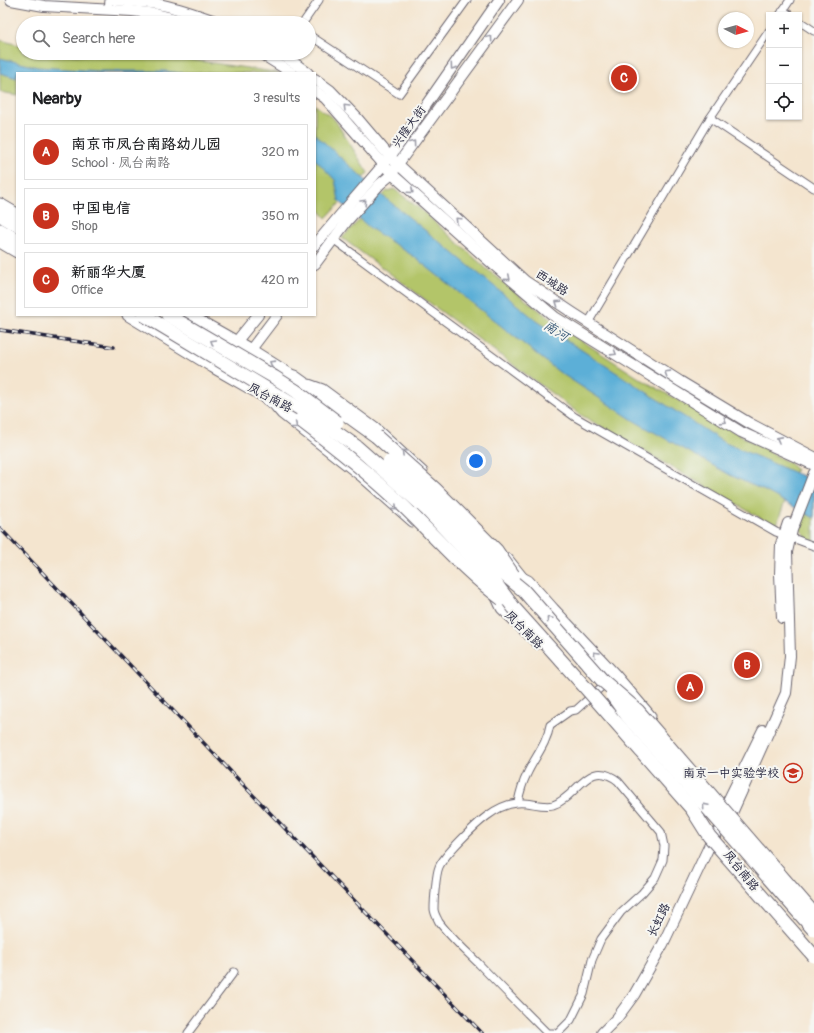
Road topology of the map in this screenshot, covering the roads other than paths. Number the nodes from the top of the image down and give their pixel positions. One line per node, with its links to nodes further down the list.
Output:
1 (11, 0): 8 (main road)
2 (114, 0): 11 (main road)
3 (319, 0): 12 (street)
4 (467, 0): 16 (street)
5 (499, 0): 25 (main road, 兴隆大街, one-way to 25)
6 (518, 0): 26 (main road, 兴隆大街, one-way to 6)
7 (790, 0): 9 (street)
8 (108, 5): 10 (main road)
9 (781, 12)
10 (164, 16)
11 (201, 16)
12 (308, 16)
13 (802, 23): 14 (street)
14 (814, 31)
15 (766, 35): 23 (street)
16 (316, 40)
17 (271, 60): 19 (main road)
18 (291, 60): 20 (main road)
19 (290, 72)
20 (307, 72)
21 (316, 80): 24 (main road, 西城路, one-way to 21)
22 (316, 92): 24 (main road, 西城路)
23 (710, 118): 28 (street); 49 (street)
24 (353, 121): 25 (main road, 西城路)
25 (386, 161): 26 (main road, 西城路); 27 (main road, 西城路); 32 (main road, 兴隆大街)
26 (398, 164): 27 (main road, 兴隆大街); 49 (main road, 西城路, one-way to 26)
27 (392, 174): 32 (main road, 兴隆大街, one-way to 27); 56 (main road, 西城路, one-way to 56)
28 (814, 188)
29 (0, 204): 30 (main road)
30 (16, 213)
31 (0, 215): 33 (highway)
32 (344, 217): 37 (main road, 兴隆大街); 40 (main road, 兴隆大街)
33 (16, 224)
34 (0, 230): 36 (highway)
35 (0, 235): 39 (main road)
36 (16, 239)
37 (333, 239): 42 (main road, 兴隆大街); 57 (street)
38 (0, 242): 41 (main road)
39 (16, 244)
40 (316, 244)
41 (16, 251)
42 (316, 263)
43 (130, 316): 52 (main road, 凤台南路)
44 (146, 316): 60 (highway, 凤台南路, bridge)
45 (170, 316): 59 (highway, 凤台南路, one-way to 45, bridge)
46 (190, 316): 50 (main road, 凤台南路)
47 (257, 316): 50 (main road)
48 (276, 316): 51 (main road)
49 (588, 322): 56 (main road, 西城路, one-way to 49)
50 (236, 342): 51 (main road, 凤台南路); 52 (main road)
51 (251, 350): 53 (main road); 54 (main road, 凤台南路, one-way to 51)
52 (213, 367): 53 (main road, 凤台南路)
53 (229, 376): 55 (main road, 凤台南路)
54 (294, 377): 59 (main road, 凤台南路); 59 (highway, one-way to 54, bridge)
55 (267, 398): 60 (highway, one-way to 60, bridge); 60 (main road, 凤台南路)
56 (812, 466): 57 (main road, 长虹路)
57 (787, 536): 58 (street); 66 (main road, 长虹路)
58 (814, 546)
59 (526, 586): 61 (main road, 凤台南路, one-way to 59); 62 (highway, 凤台南路, one-way to 59, bridge)
60 (508, 608): 63 (main road, 凤台南路); 65 (highway, 凤台南路, bridge)
61 (615, 675): 63 (street); 66 (main road, 凤台南路)
62 (602, 680): 70 (highway, 凤台南路, bridge); 71 (highway, one-way to 62, bridge)
63 (590, 698): 64 (street); 67 (main road, 凤台南路)
64 (518, 802): 77 (street); 78 (street)
65 (692, 809): 68 (highway, bridge); 72 (highway)
66 (729, 809): 67 (main road, 长虹路); 69 (main road, 凤台南路)
67 (713, 838): 68 (main road, 凤台南路); 79 (main road, 长虹路)
68 (751, 884): 73 (highway, bridge); 74 (main road, 凤台南路)
69 (814, 906)
70 (814, 914)
71 (814, 930)
72 (814, 940)
73 (814, 956)
74 (814, 962)
75 (234, 972): 76 (street)
76 (188, 1033)
77 (553, 1033)
78 (558, 1033)
79 (602, 1033)

